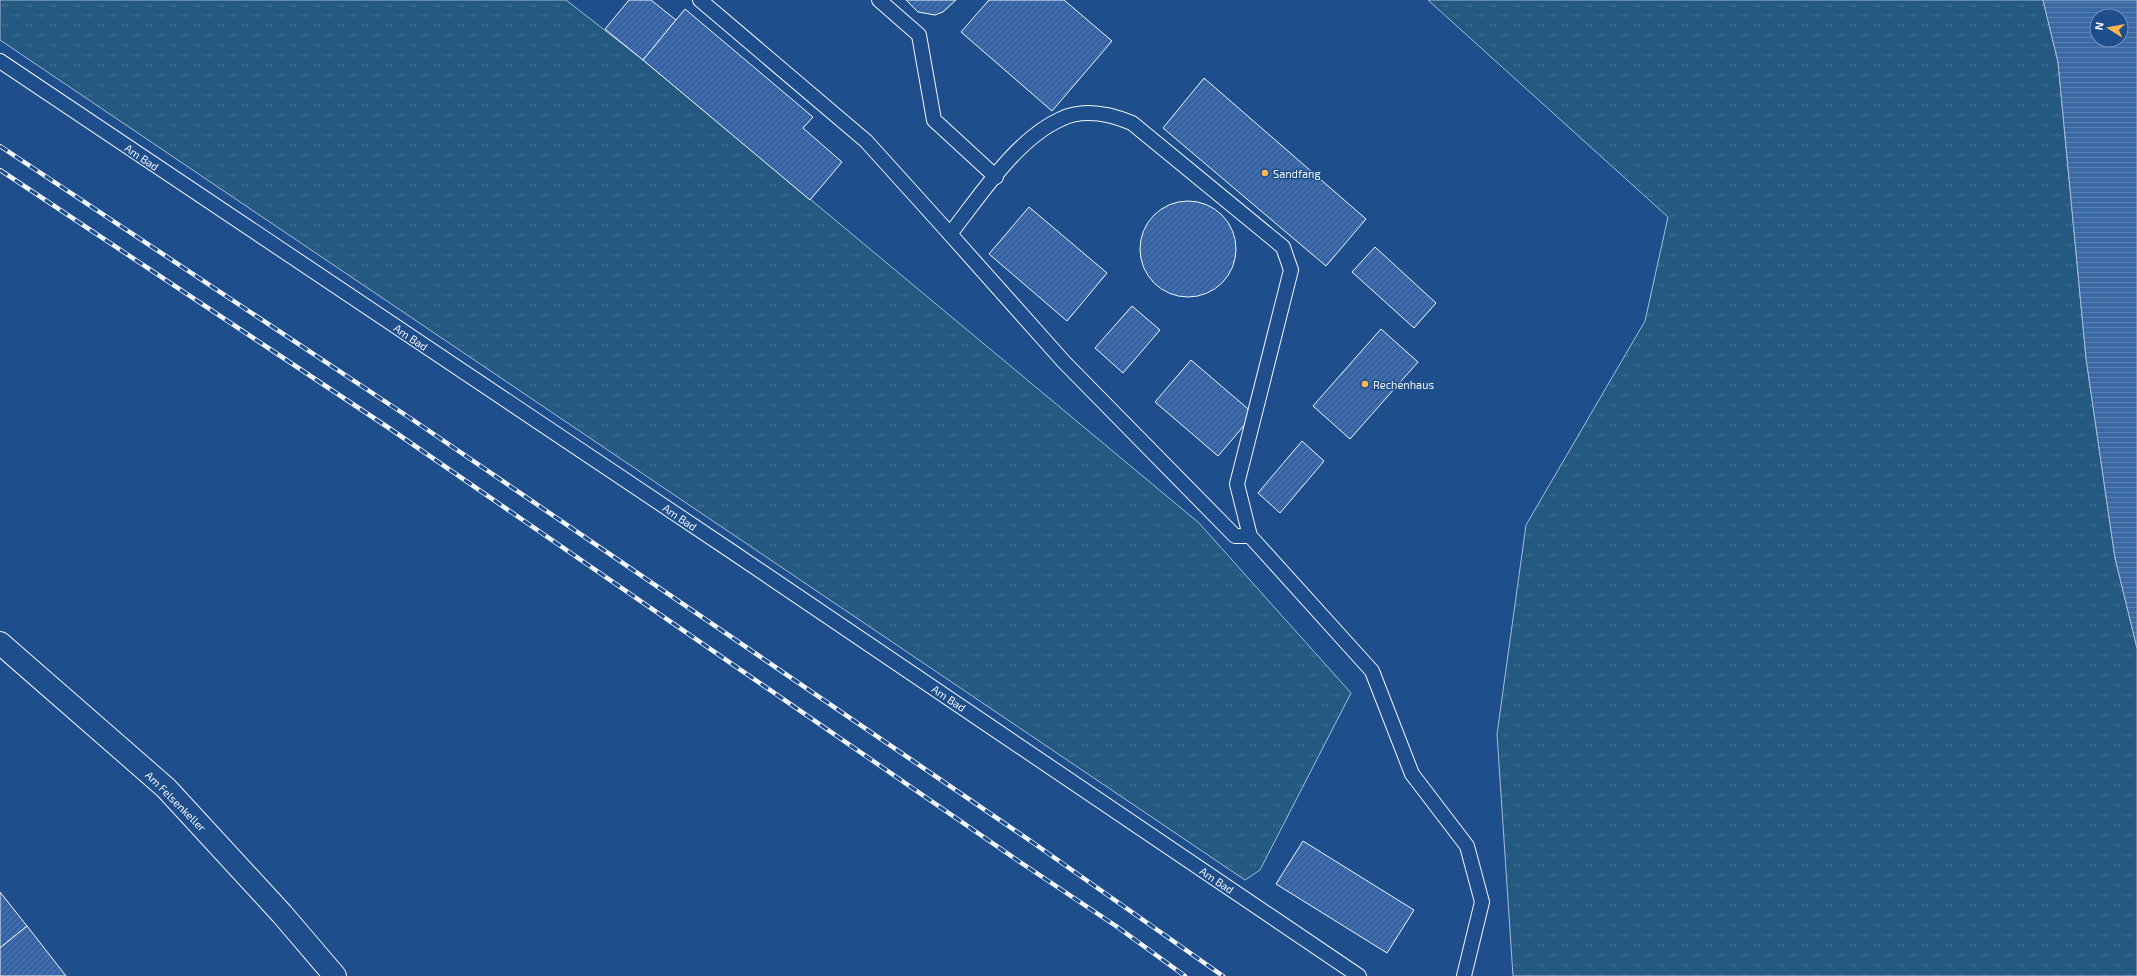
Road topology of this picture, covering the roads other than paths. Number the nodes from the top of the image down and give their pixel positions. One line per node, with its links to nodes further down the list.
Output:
1 (700, 0): 5 (lane)
2 (880, 0): 4 (lane)
3 (0, 61): 9 (lane, Am Bad)
4 (996, 176): 5 (lane); 6 (lane)
5 (950, 234): 6 (lane)
6 (1250, 536): 10 (lane)
7 (0, 643): 8 (street, Am Felsenkeller)
8 (335, 976)
9 (1359, 976)
10 (1464, 976)

